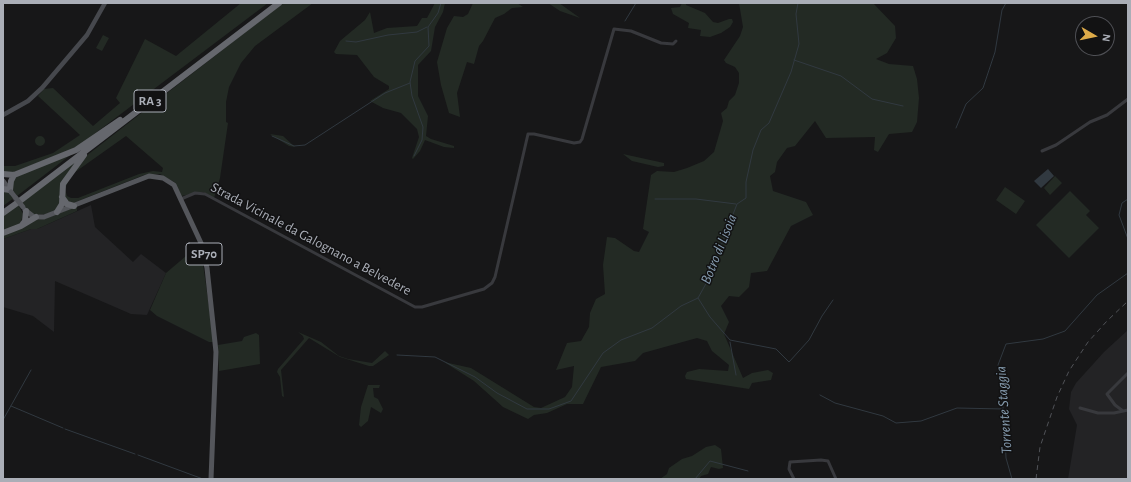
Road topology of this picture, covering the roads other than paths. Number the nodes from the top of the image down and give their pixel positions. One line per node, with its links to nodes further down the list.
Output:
1 (105, 3): 6 (main road)
2 (273, 3): 7 (highway, RA 3)
3 (279, 3): 7 (highway, RA 3)
4 (676, 41): 15 (street, Strada Vicinale da Galognano a Belvedere)
5 (1128, 99): 8 (street)
6 (3, 115)
7 (121, 121): 10 (highway); 14 (highway); 16 (highway, RA 3)
8 (1042, 151)
9 (3, 174): 10 (highway)
10 (14, 175): 13 (highway)
11 (3, 181): 13 (main road)
12 (3, 189): 13 (highway)
13 (10, 191): 19 (main road, bridge)
14 (62, 197): 17 (highway); 20 (highway)
15 (181, 199): 17 (main road, SP70); 29 (main road, SP70)
16 (18, 200): 18 (highway, RA 3); 21 (highway, RA 3)
17 (74, 206): 20 (main road, SP70)
18 (3, 209)
19 (25, 209): 22 (main road); 23 (highway)
20 (57, 212): 22 (main road, SP70)
21 (3, 213)
22 (36, 218): 23 (highway)
23 (21, 226): 24 (highway)
24 (3, 233)
25 (1128, 373): 28 (street)
26 (1080, 408): 28 (street)
27 (1128, 410): 28 (street)
28 (1123, 411)
29 (211, 479)
30 (794, 479): 31 (street)
31 (836, 479)

